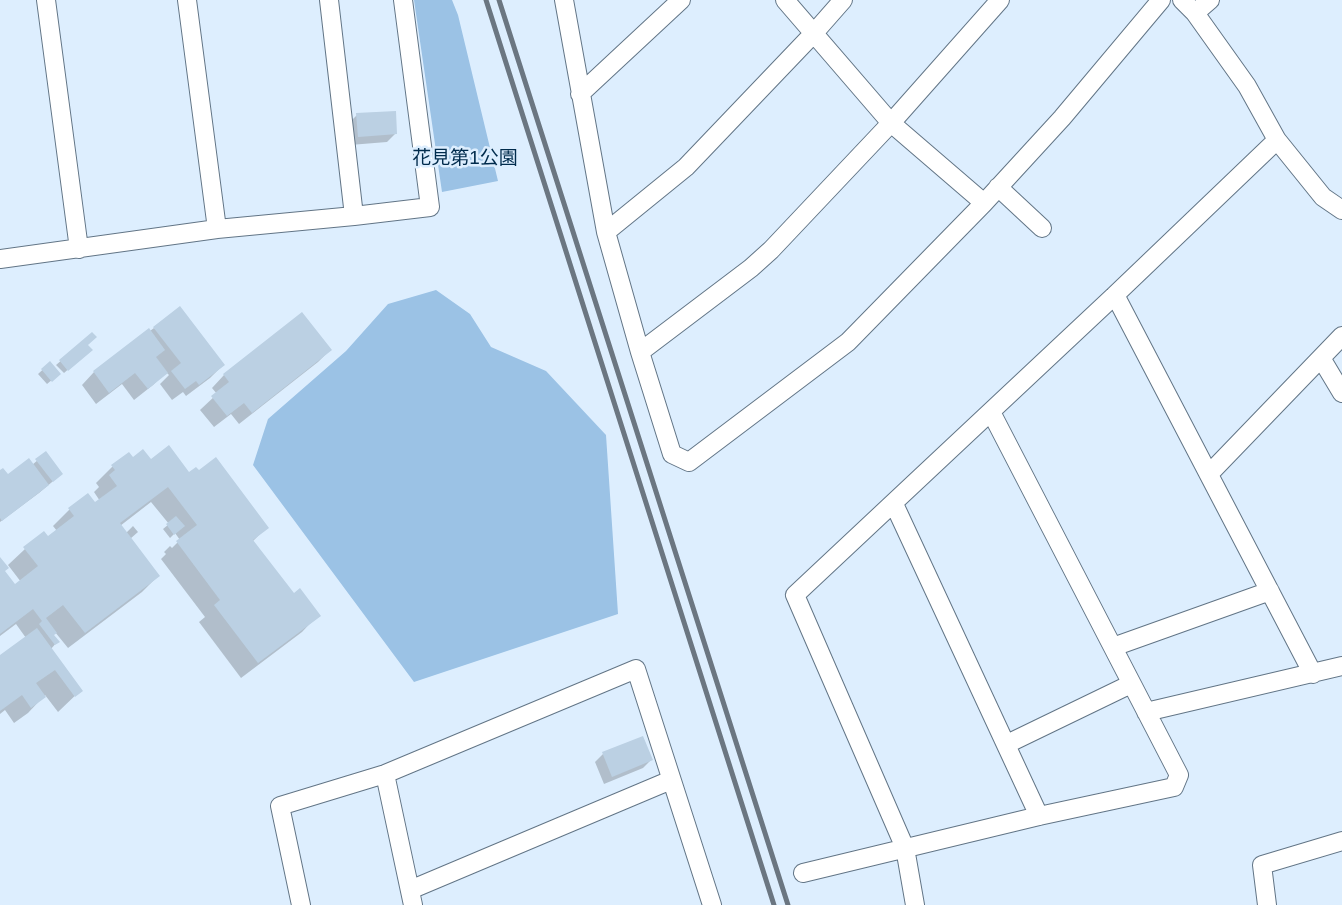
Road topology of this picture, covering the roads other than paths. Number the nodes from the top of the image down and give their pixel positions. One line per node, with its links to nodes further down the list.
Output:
1 (46, 0): 25 (street)
2 (187, 0): 23 (street)
3 (329, 0): 21 (street)
4 (403, 0): 21 (street)
5 (564, 0): 15 (street)
6 (681, 0): 15 (street)
7 (785, 0): 14 (street)
8 (843, 0): 14 (street)
9 (1000, 0): 16 (street)
10 (1161, 0): 18 (street)
11 (1182, 0): 13 (street)
12 (1210, 0): 13 (street)
13 (1195, 13): 17 (street)
14 (814, 33): 16 (street); 24 (street)
15 (580, 94): 24 (street)
16 (891, 123): 19 (street); 29 (street)
17 (1277, 140): 20 (street); 27 (street)
18 (998, 187): 19 (street); 22 (street)
19 (984, 204): 29 (street)
20 (1342, 210)
21 (354, 216): 23 (street)
22 (1042, 228)
23 (217, 229): 25 (street)
24 (606, 232): 29 (street)
25 (79, 249): 26 (street)
26 (0, 259)
27 (1115, 295): 32 (street); 33 (street)
28 (1342, 336): 30 (street)
29 (640, 352)
30 (1321, 358): 31 (street); 33 (street)
31 (1342, 393)
32 (991, 412): 34 (street); 36 (street)
33 (1209, 474): 35 (street)
34 (894, 504): 41 (street); 46 (street)
35 (1270, 591): 36 (street); 38 (street)
36 (1114, 647): 39 (street)
37 (1342, 666): 38 (street)
38 (1313, 674): 40 (street)
39 (1131, 684): 40 (street); 41 (street)
40 (1146, 712): 44 (street)
41 (1007, 744): 44 (street)
42 (384, 774): 43 (street); 48 (street); 50 (street)
43 (671, 780): 48 (street); 49 (street)
44 (1038, 816): 46 (street)
45 (1342, 841): 52 (street)
46 (905, 848): 47 (street); 51 (street)
47 (803, 873)
48 (411, 898)
49 (706, 903)
50 (301, 905)
51 (915, 905)
52 (1267, 905)

